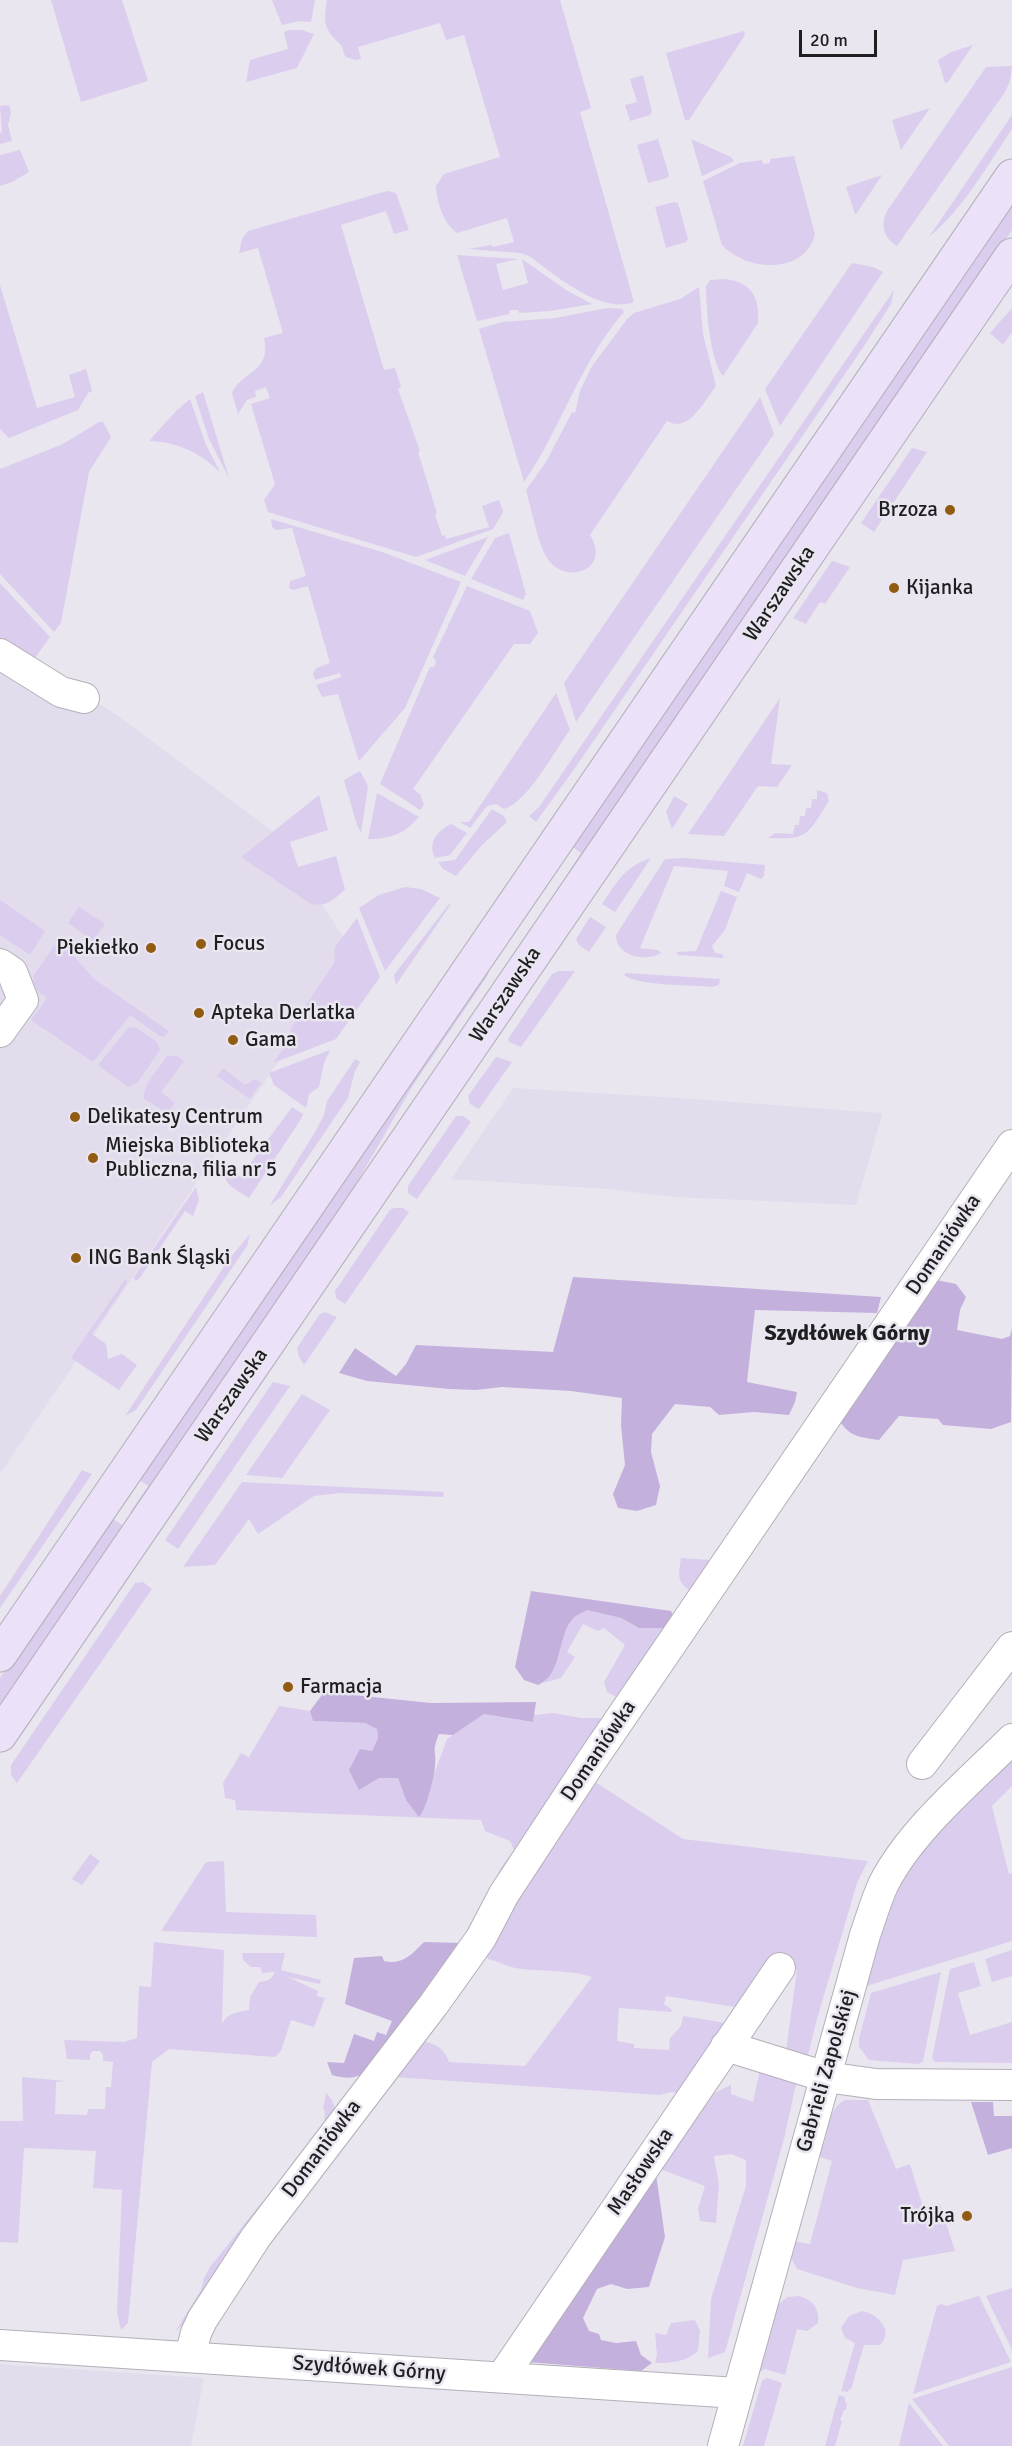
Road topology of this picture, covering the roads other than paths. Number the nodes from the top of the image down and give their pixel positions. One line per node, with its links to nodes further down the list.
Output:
1 (1012, 176): 9 (main road)
2 (1012, 255): 10 (main road, Warszawska)
3 (0, 654): 4 (street)
4 (84, 698)
5 (0, 964): 6 (street)
6 (0, 1032)
7 (1012, 1145): 18 (street, Domaniówka)
8 (1012, 1647): 12 (street)
9 (0, 1655)
10 (0, 1735)
11 (1012, 1738): 15 (street, Gabrieli Zapolskiej)
12 (922, 1764)
13 (780, 1968): 14 (street, Masłowska)
14 (726, 2046): 15 (street); 19 (street, Masłowska)
15 (826, 2077): 16 (street); 20 (street, Gabrieli Zapolskiej)
16 (1012, 2085)
17 (0, 2345): 18 (street, Szydłówek Górny)
18 (190, 2357): 19 (street, Szydłówek Górny)
19 (502, 2378): 20 (street, Szydłówek Górny)
20 (737, 2393): 21 (street, Gabrieli Zapolskiej)
21 (723, 2446)

